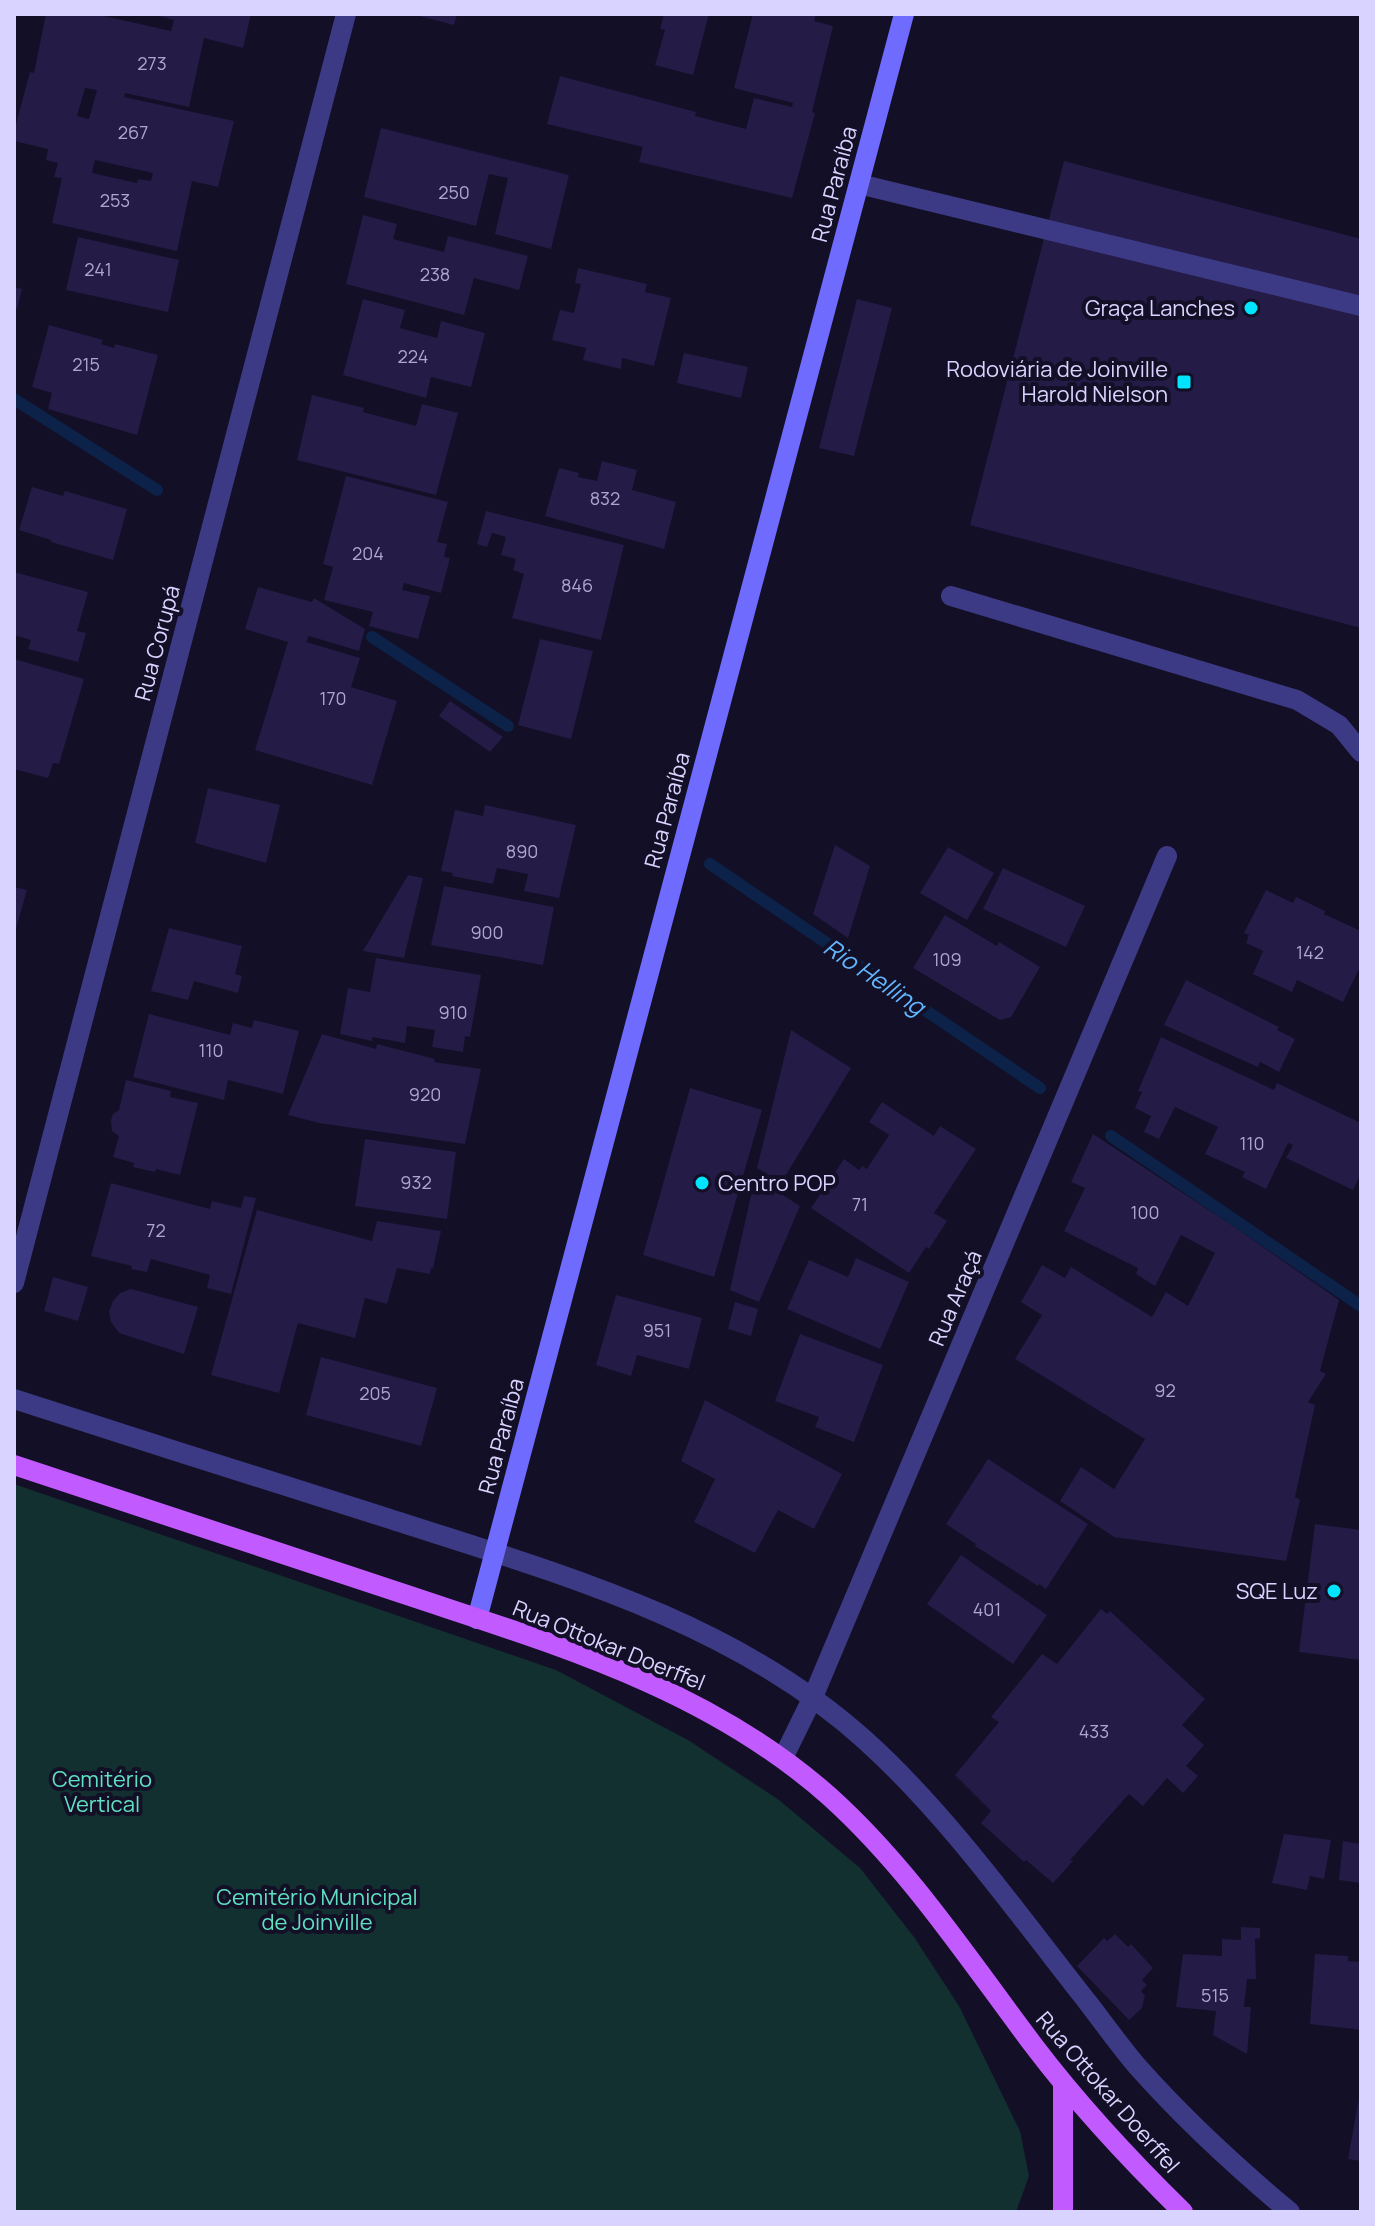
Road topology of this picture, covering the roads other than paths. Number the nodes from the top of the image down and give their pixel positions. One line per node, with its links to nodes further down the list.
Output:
1 (346, 14): 8 (street, Rua Corupá)
2 (904, 14): 3 (street, Rua Paraíba)
3 (859, 184): 4 (street); 11 (street, Rua Paraíba)
4 (1361, 306)
5 (951, 596): 6 (street)
6 (1361, 752)
7 (1167, 856): 13 (street, Rua Araçá)
8 (14, 1283)
9 (14, 1399): 11 (street)
10 (14, 1465): 12 (main road, Rua Ottokar Doerffel)
11 (495, 1553): 12 (street, Rua Paraíba); 13 (street)
12 (477, 1619): 14 (main road, Rua Ottokar Doerffel)
13 (813, 1697): 14 (street, Rua Araçá); 18 (street)
14 (783, 1758): 15 (main road, Rua Ottokar Doerffel)
15 (1063, 2083): 16 (main road); 17 (main road, Rua Ottokar Doerffel)
16 (1063, 2212)
17 (1183, 2212)
18 (1290, 2212)

